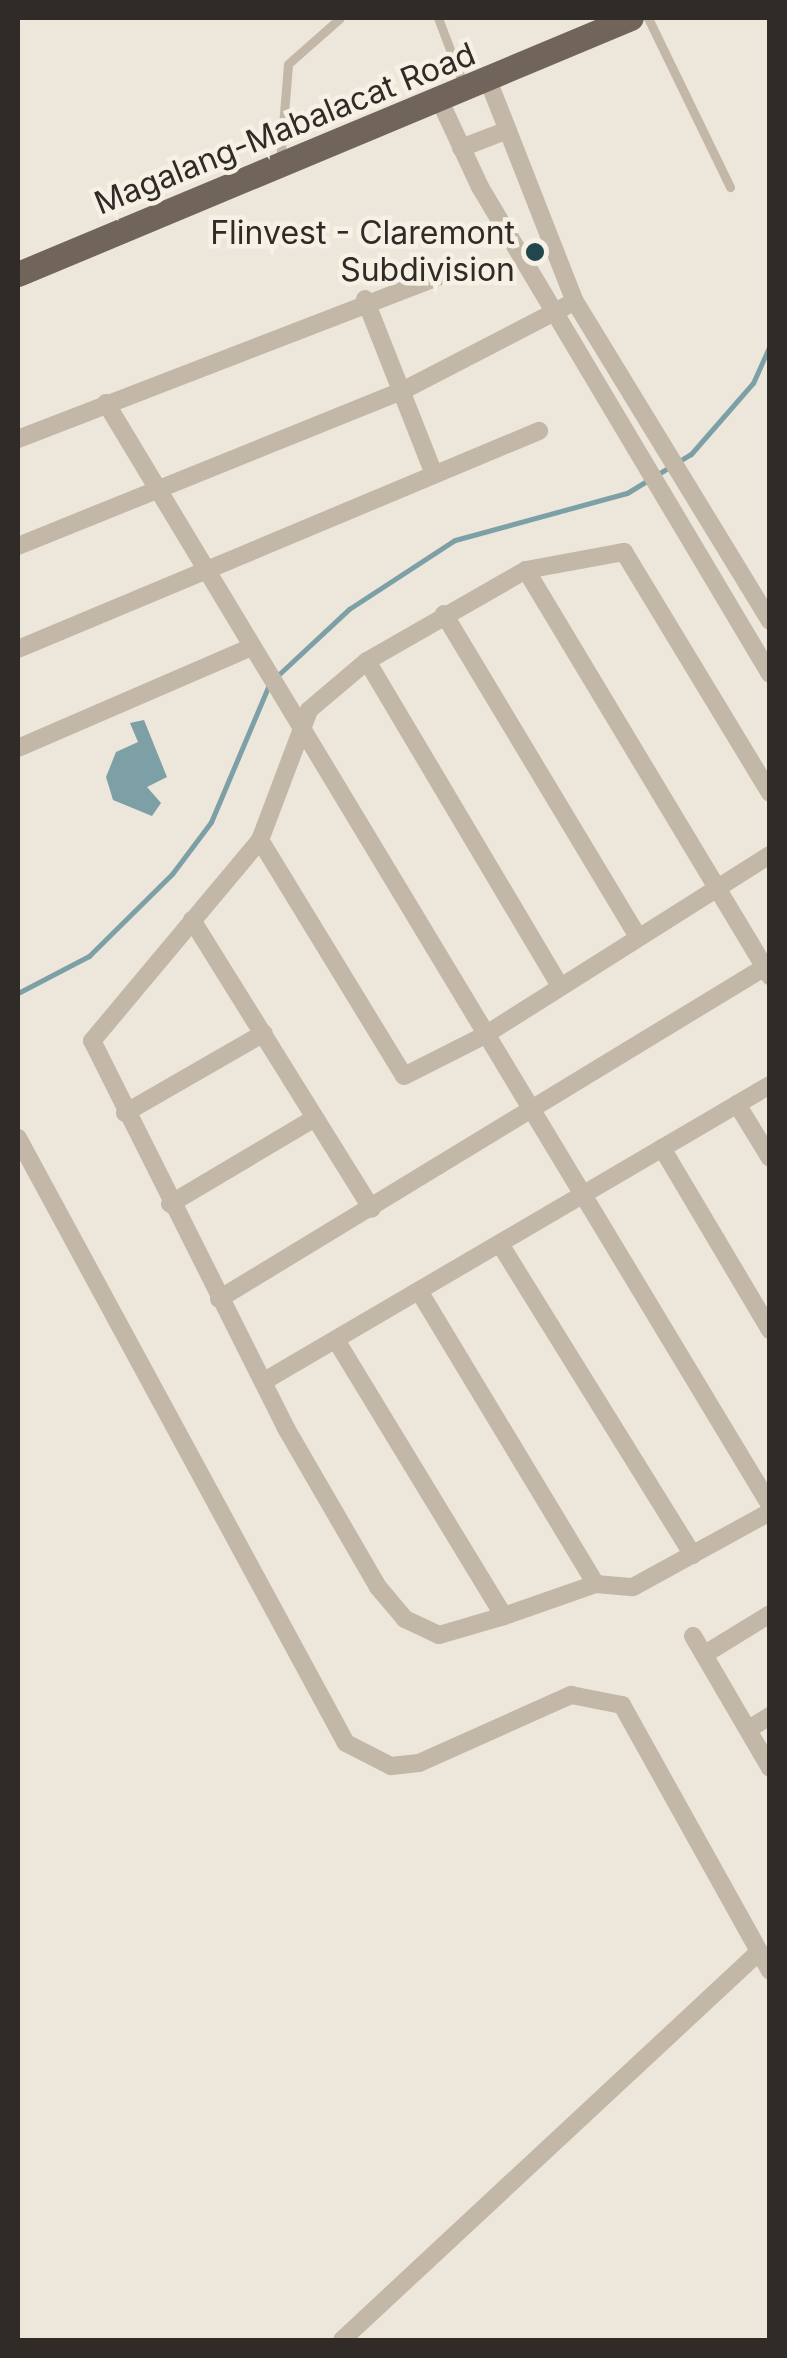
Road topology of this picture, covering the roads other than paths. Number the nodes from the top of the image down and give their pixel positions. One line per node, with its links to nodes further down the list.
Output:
1 (340, 18): 9 (lane)
2 (438, 18): 5 (lane)
3 (631, 18): 5 (main road, Magalang-Mabalacat Road)
4 (648, 18): 10 (lane)
5 (477, 84): 6 (main road, Magalang-Mabalacat Road); 7 (street)
6 (439, 98): 8 (street); 9 (main road, Magalang-Mabalacat Road)
7 (508, 130): 8 (street); 14 (street)
8 (461, 148): 14 (street)
9 (280, 165): 11 (main road, Magalang-Mabalacat Road)
10 (730, 187)
11 (18, 274)
12 (445, 274): 13 (street)
13 (365, 299): 15 (street); 16 (street)
14 (568, 306): 15 (street); 21 (street); 22 (street)
15 (402, 391): 19 (street); 20 (street)
16 (106, 403): 18 (street); 20 (street)
17 (539, 431): 19 (street)
18 (18, 439)
19 (434, 474): 25 (street)
20 (157, 488): 23 (street); 25 (street)
21 (714, 528): 22 (street); 27 (street)
22 (691, 540): 31 (street)
23 (18, 546)
24 (526, 570): 26 (street); 34 (street); 37 (street)
25 (204, 574): 28 (street); 29 (street)
26 (444, 614): 30 (street); 39 (street)
27 (770, 621)
28 (18, 648)
29 (254, 655): 32 (street); 33 (street)
30 (366, 661): 32 (street); 41 (street)
31 (770, 674)
32 (298, 726): 35 (street); 43 (street)
33 (18, 748)
34 (770, 793)
35 (260, 840): 38 (street); 43 (street)
36 (770, 855): 37 (street)
37 (717, 886): 39 (street); 40 (street)
38 (192, 920): 42 (street); 46 (street)
39 (637, 935): 41 (street)
40 (768, 969): 47 (street)
41 (560, 986): 43 (street)
42 (264, 1033): 46 (street); 48 (street)
43 (485, 1035): 47 (street)
44 (770, 1086): 45 (street)
45 (737, 1104): 50 (street); 51 (street)
46 (126, 1112): 53 (street)
47 (529, 1112): 52 (street); 54 (street)
48 (313, 1119): 53 (street); 54 (street)
49 (18, 1138): 71 (street)
50 (662, 1148): 52 (street); 58 (street)
51 (770, 1158)
52 (577, 1198): 55 (street); 61 (street)
53 (170, 1204): 57 (street)
54 (372, 1209): 57 (street)
55 (500, 1244): 56 (street); 62 (street)
56 (419, 1291): 59 (street); 63 (street)
57 (220, 1299): 60 (street)
58 (770, 1330)
59 (336, 1340): 60 (street); 65 (street)
60 (266, 1380): 65 (street)
61 (770, 1509): 62 (street)
62 (693, 1554): 63 (street)
63 (596, 1584): 65 (street)
64 (770, 1614): 67 (street)
65 (504, 1616)
66 (693, 1636): 67 (street)
67 (705, 1654): 69 (street)
68 (770, 1716): 69 (street)
69 (749, 1729): 70 (street)
70 (770, 1768)
71 (759, 1952): 72 (street); 73 (street)
72 (770, 1971)
73 (342, 2340)

